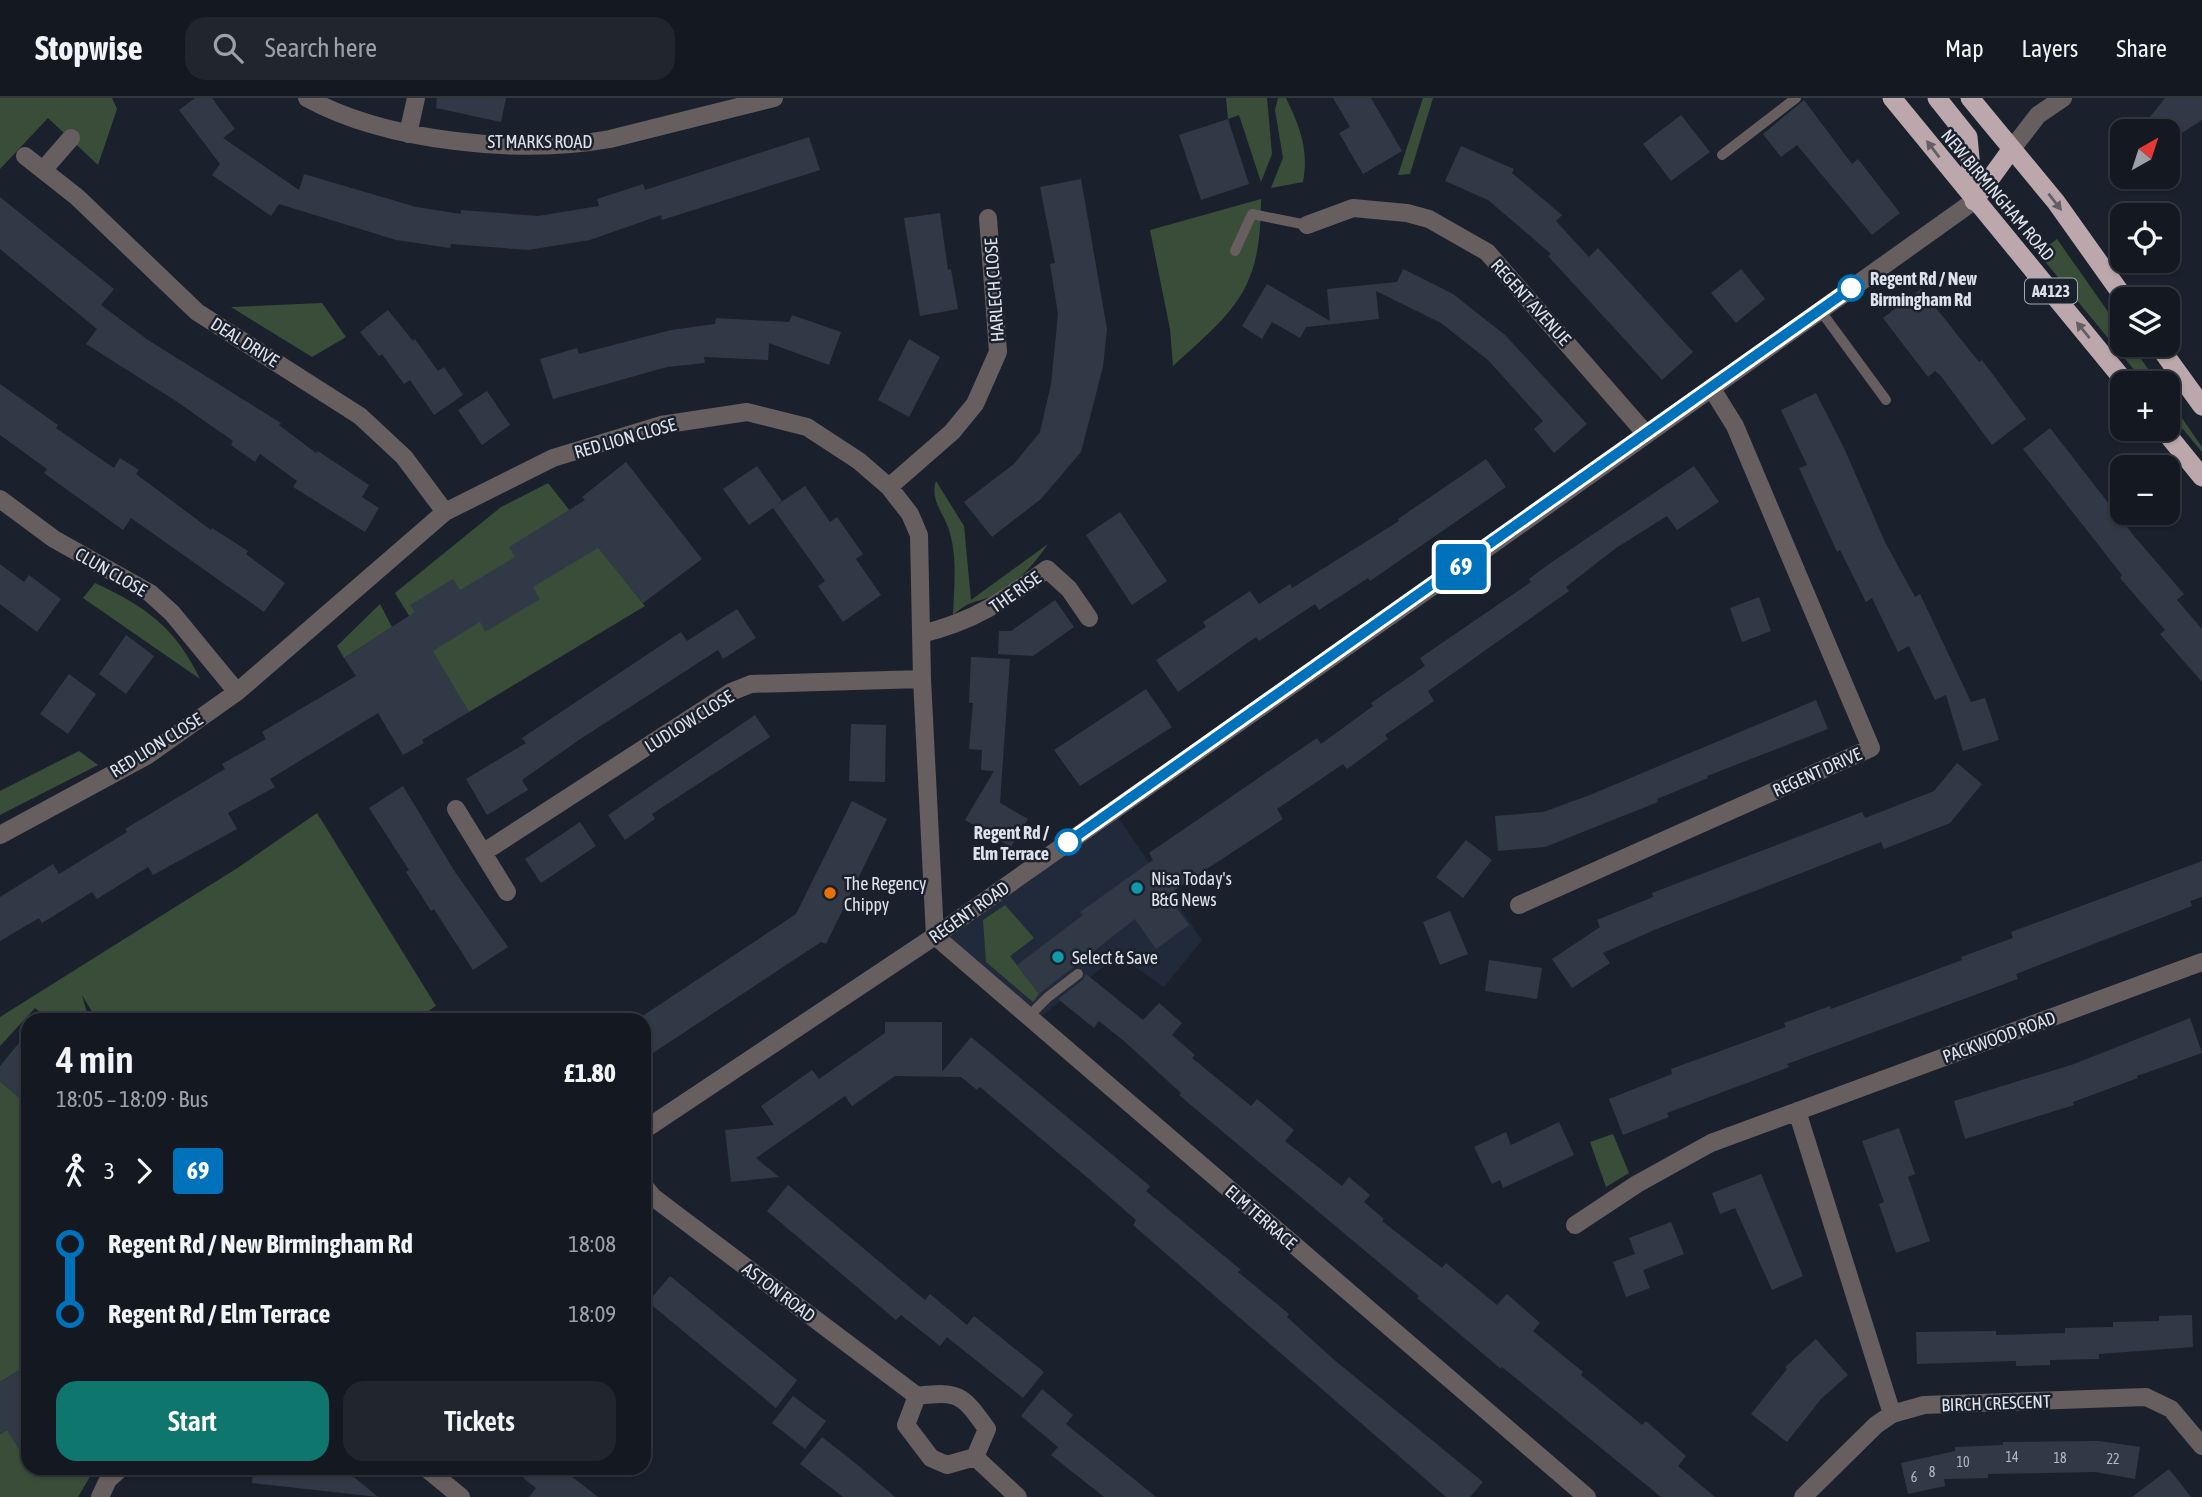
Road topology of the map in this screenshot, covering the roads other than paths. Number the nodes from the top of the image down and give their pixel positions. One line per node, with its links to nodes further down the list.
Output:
1 (307, 98): 9 (street, ST MARKS ROAD)
2 (416, 98): 9 (street)
3 (774, 98): 9 (street, ST MARKS ROAD)
4 (1796, 98): 12 (lane)
5 (1892, 98): 15 (highway, NEW BIRMINGHAM ROAD / A4123, one-way to 5)
6 (1937, 98): 15 (highway)
7 (1970, 98): 11 (highway, NEW BIRMINGHAM ROAD)
8 (2063, 98): 11 (street)
9 (408, 134)
10 (71, 138): 14 (street)
11 (2011, 150): 15 (highway); 19 (highway, NEW BIRMINGHAM ROAD, one-way to 19)
12 (1722, 155)
13 (25, 156): 14 (street, DEAL DRIVE)
14 (44, 169): 31 (street, DEAL DRIVE)
15 (1974, 201): 20 (street, REGENT ROAD); 22 (highway, NEW BIRMINGHAM ROAD / A4123, one-way to 15)
16 (988, 218): 29 (street, HARLECH CLOSE)
17 (1307, 225): 18 (lane); 26 (street, REGENT AVENUE)
18 (1235, 251)
19 (2116, 287)
20 (1820, 310): 23 (street, REGENT ROAD); 24 (lane)
21 (2167, 357): 25 (highway)
22 (2116, 371)
23 (1712, 389): 26 (street, REGENT ROAD); 40 (street, REGENT DRIVE)
24 (1886, 400)
25 (2202, 406)
26 (1646, 434): 41 (street, REGENT ROAD)
27 (2173, 441): 28 (highway)
28 (2202, 477)
29 (889, 488): 31 (street, RED LION CLOSE); 33 (street, RED LION CLOSE)
30 (0, 499): 35 (street, CLUN CLOSE)
31 (445, 512): 35 (street, RED LION CLOSE)
32 (1089, 618): 33 (street, THE RISE)
33 (921, 634): 34 (street, RED LION CLOSE)
34 (922, 679): 38 (street, LUDLOW CLOSE); 41 (street, RED LION CLOSE)
35 (237, 692): 37 (street, RED LION CLOSE)
36 (456, 809): 38 (street)
37 (0, 835)
38 (484, 852): 39 (street)
39 (507, 892)
40 (1519, 905)
41 (935, 936): 44 (street, ELM TERRACE); 46 (street, REGENT ROAD)
42 (2202, 962): 45 (street, PACKWOOD ROAD)
43 (1079, 974): 44 (lane)
44 (1028, 1017): 58 (street, ELM TERRACE)
45 (1797, 1111): 48 (street, PACKWOOD ROAD); 50 (street)
46 (651, 1125)
47 (651, 1195): 49 (street, ASTON ROAD)
48 (1575, 1225)
49 (916, 1396): 52 (street); 52 (street)
50 (1892, 1415): 51 (street, BIRCH CRESCENT); 59 (street, BIRCH CRESCENT)
51 (2200, 1439)
52 (975, 1457): 57 (street)
53 (113, 1475): 55 (street)
54 (434, 1475): 56 (street)
55 (100, 1497)
56 (461, 1497)
57 (1018, 1497)
58 (1587, 1497)
59 (1803, 1497)

